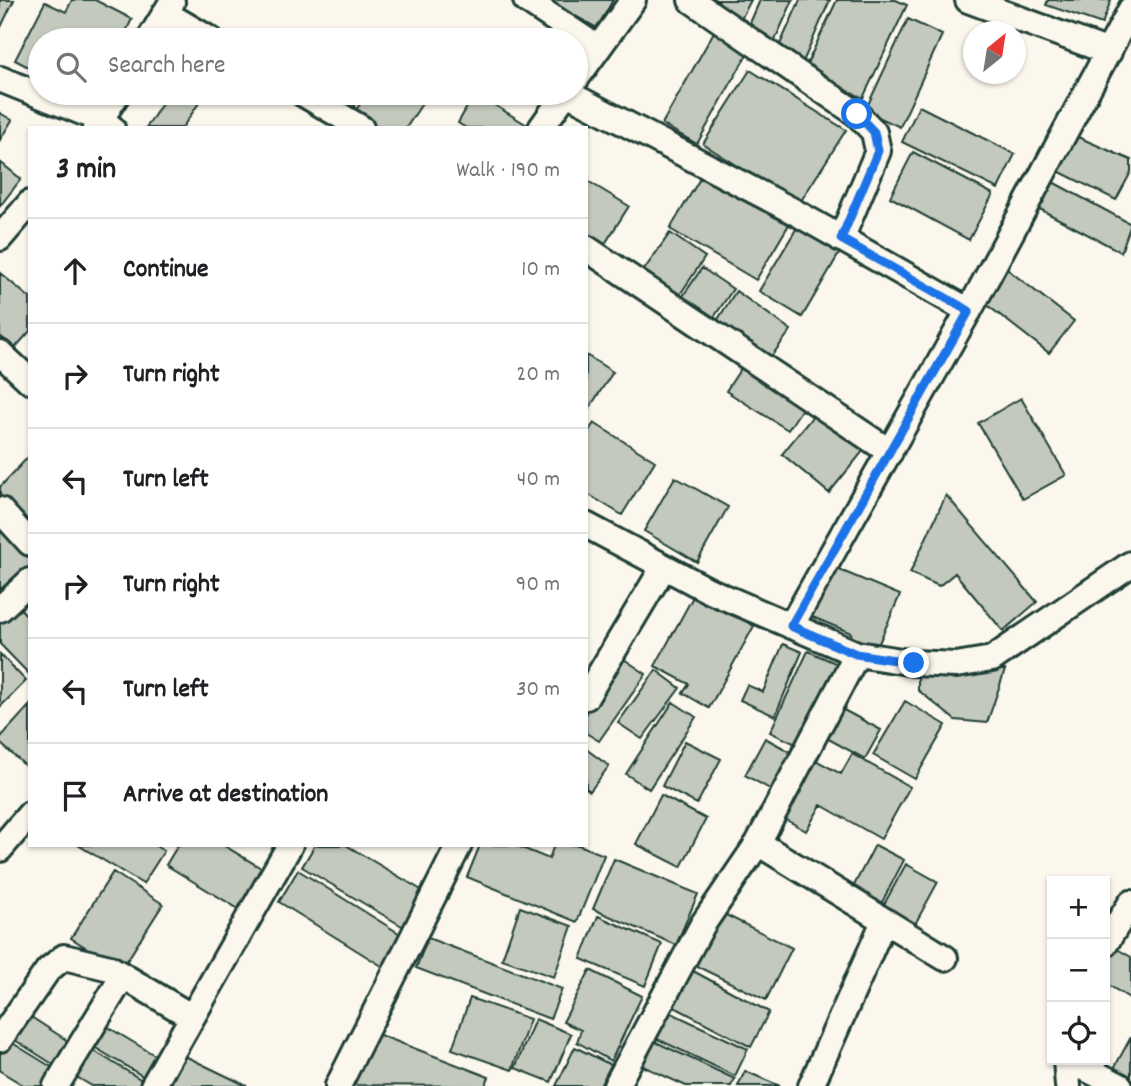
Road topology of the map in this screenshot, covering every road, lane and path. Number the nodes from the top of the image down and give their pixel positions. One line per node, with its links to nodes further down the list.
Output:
1 (526, 0): 9 (street)
2 (632, 0): 11 (street)
3 (691, 0): 26 (street)
4 (968, 0): 12 (street)
5 (169, 7): 7 (street); 8 (street)
6 (1131, 9): 12 (street)
7 (156, 28)
8 (196, 28)
9 (568, 28)
10 (588, 41): 11 (street)
11 (598, 48): 13 (street)
12 (1109, 52): 28 (street)
13 (588, 62)
14 (0, 79): 15 (street)
15 (28, 92)
16 (588, 104): 26 (street)
17 (58, 105): 21 (street)
18 (112, 105): 21 (street)
19 (322, 105): 22 (street)
20 (558, 105): 23 (street)
21 (103, 125)
22 (358, 126)
23 (542, 126)
24 (28, 205): 25 (street)
25 (0, 238)
26 (841, 239): 28 (street)
27 (588, 249): 31 (street)
28 (969, 311): 31 (street)
29 (0, 353): 30 (street)
30 (28, 379)
31 (890, 452): 39 (street)
32 (0, 510): 34 (street)
33 (590, 537): 36 (street)
34 (28, 541)
35 (1131, 564): 40 (street)
36 (663, 568): 39 (street); 41 (street)
37 (28, 583): 38 (street)
38 (0, 609)
39 (791, 626): 40 (street)
40 (856, 654): 43 (street)
41 (588, 694)
42 (28, 816): 46 (street)
43 (758, 843): 48 (street); 59 (street)
44 (289, 847): 52 (street)
45 (458, 847): 58 (street)
46 (0, 849)
47 (1131, 903): 49 (street)
48 (884, 921): 50 (street); 60 (street)
49 (1108, 939)
50 (945, 958)
51 (123, 976): 52 (street); 53 (street); 56 (street)
52 (192, 1017): 57 (street)
53 (0, 1039)
54 (1067, 1065): 61 (street)
55 (1077, 1065): 62 (street)
56 (56, 1086)
57 (153, 1086)
58 (338, 1086)
59 (616, 1086)
60 (811, 1086)
61 (1068, 1086)
62 (1120, 1086)

